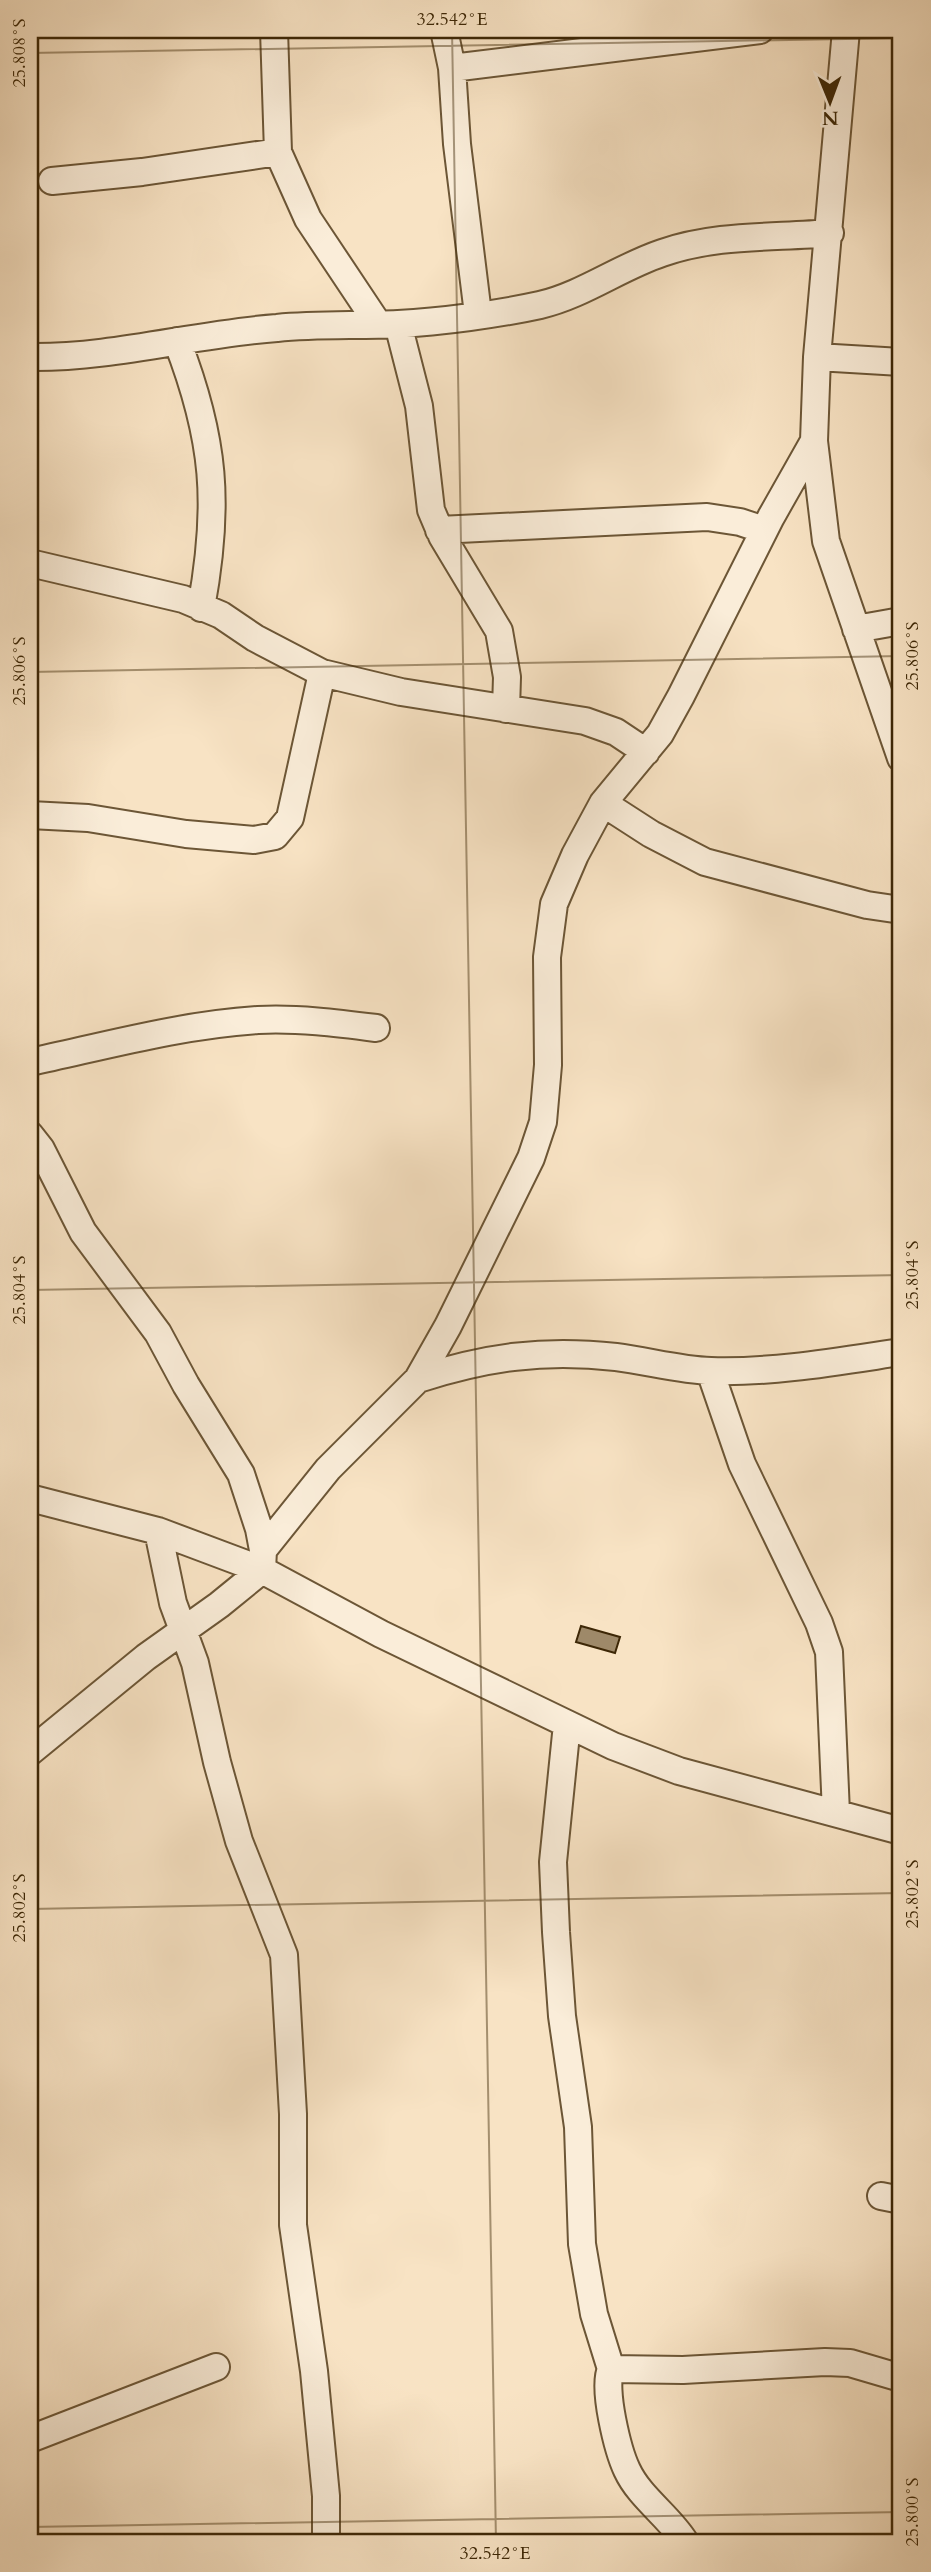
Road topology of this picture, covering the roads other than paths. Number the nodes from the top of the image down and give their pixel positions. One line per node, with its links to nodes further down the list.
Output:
1 (274, 30): 6 (street)
2 (444, 30): 5 (street)
3 (760, 30): 5 (street)
4 (846, 30): 8 (street)
5 (452, 68): 9 (street)
6 (278, 152): 7 (street); 10 (street)
7 (52, 181)
8 (830, 233): 9 (street); 13 (street)
9 (478, 314): 10 (street)
10 (388, 324): 11 (street); 16 (street)
11 (177, 341): 12 (street); 19 (street)
12 (30, 357)
13 (817, 357): 14 (street); 15 (street)
14 (901, 362)
15 (814, 441): 17 (street); 21 (street)
16 (439, 530): 17 (street); 23 (street)
17 (764, 530): 24 (street)
18 (30, 563): 19 (street)
19 (201, 608): 22 (street)
20 (901, 621): 21 (street)
21 (856, 629): 25 (street)
22 (322, 673): 23 (street); 27 (street)
23 (506, 709): 24 (street)
24 (646, 752): 26 (street)
25 (901, 758)
26 (603, 803): 28 (street); 32 (street)
27 (30, 814)
28 (901, 910)
29 (376, 1028): 30 (street)
30 (30, 1062)
31 (30, 1135): 39 (street)
32 (448, 1326): 34 (street); 36 (street)
33 (901, 1352): 35 (street)
34 (476, 1362): 35 (street); 36 (street)
35 (710, 1371): 43 (street)
36 (418, 1379): 39 (street)
37 (30, 1498): 38 (street)
38 (158, 1531): 39 (street); 40 (street)
39 (262, 1560): 40 (street); 41 (street)
40 (184, 1629): 42 (street); 49 (street)
41 (567, 1724): 43 (street); 46 (street)
42 (30, 1752)
43 (835, 1812): 44 (street)
44 (896, 1834)
45 (216, 2367): 48 (street)
46 (611, 2370): 47 (street); 50 (street)
47 (901, 2378)
48 (30, 2439)
49 (326, 2542)
50 (685, 2542)

